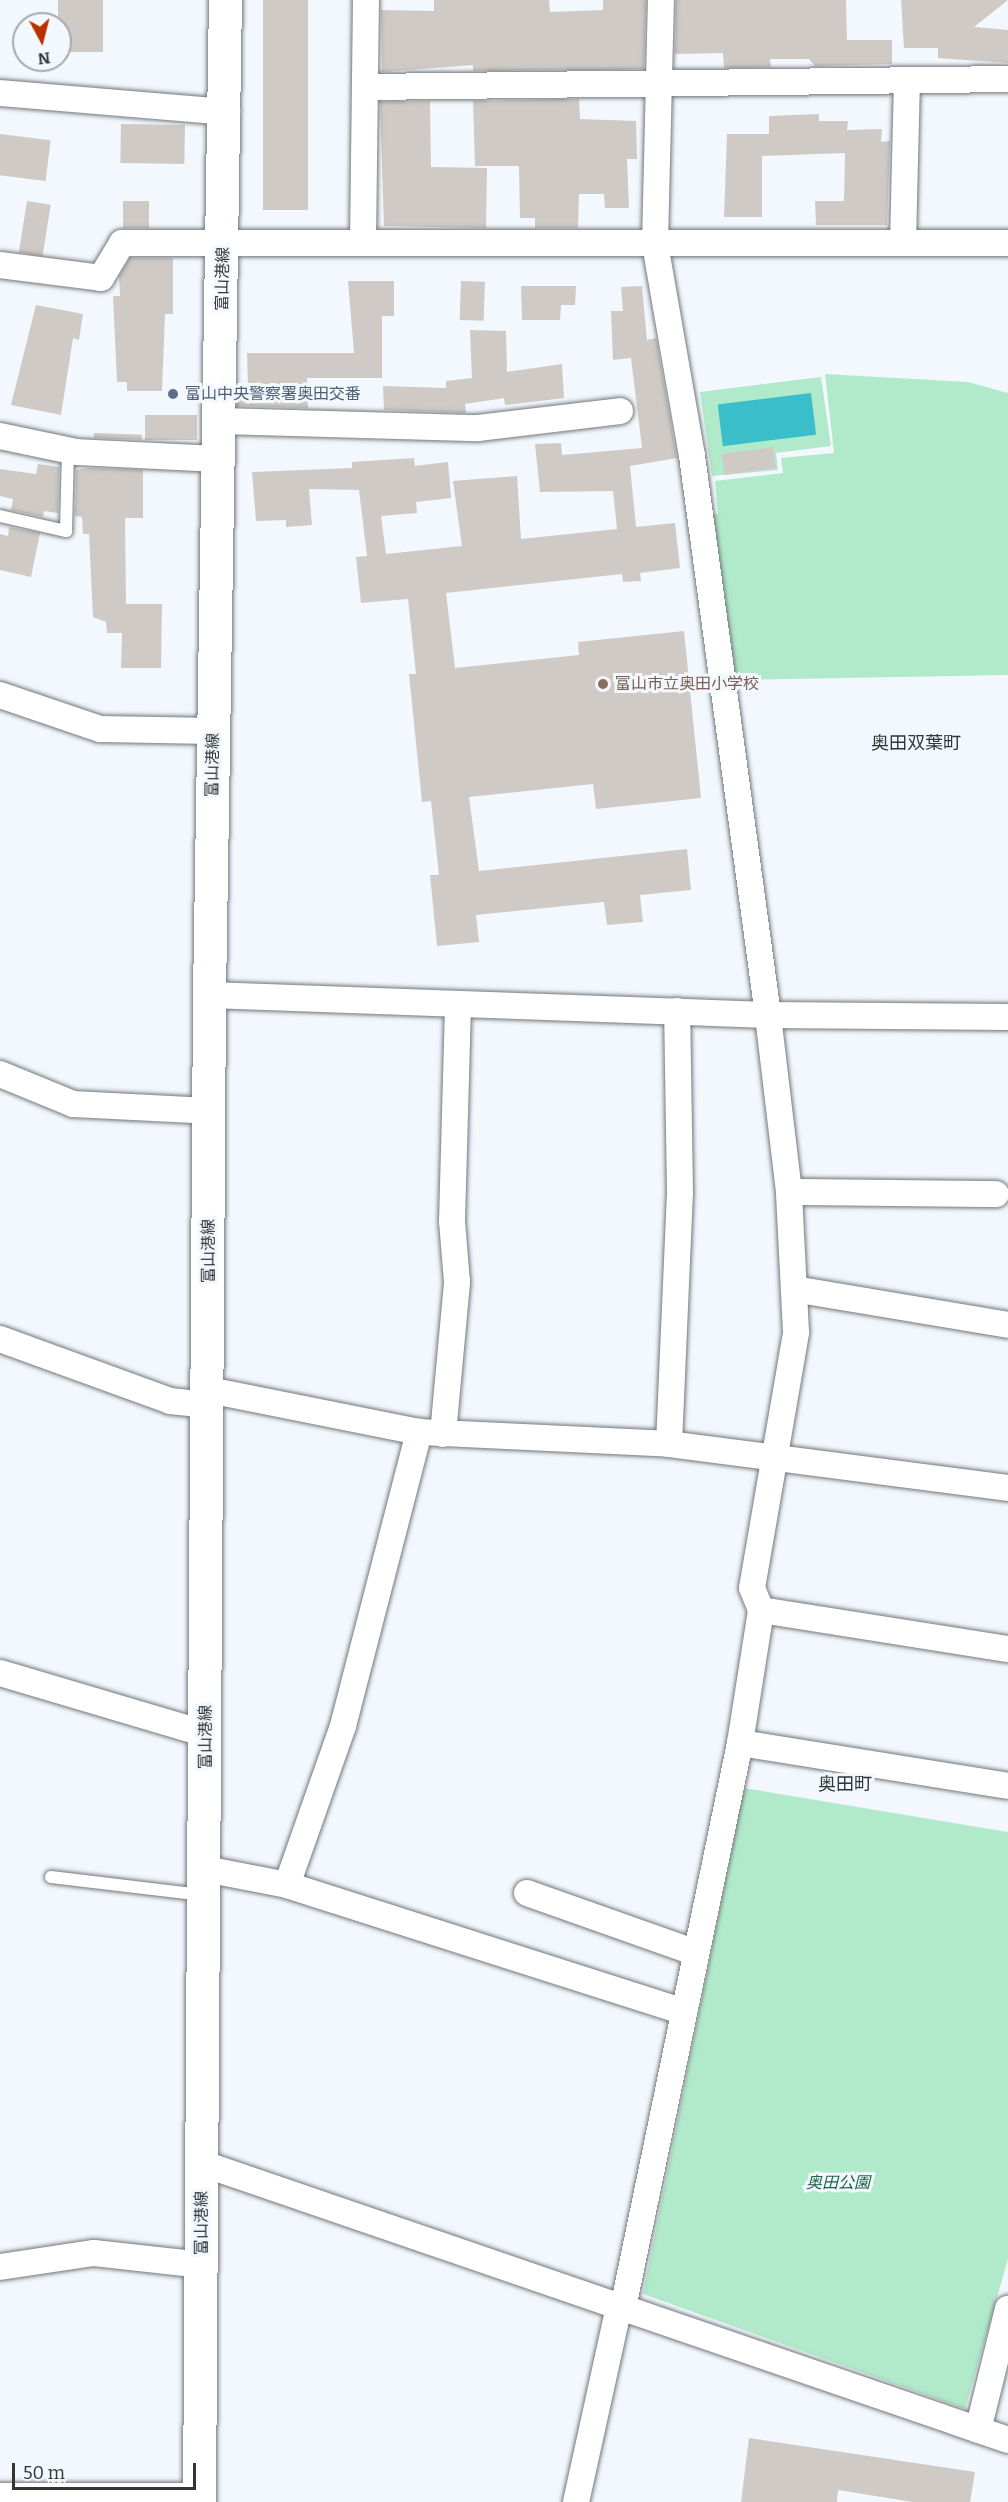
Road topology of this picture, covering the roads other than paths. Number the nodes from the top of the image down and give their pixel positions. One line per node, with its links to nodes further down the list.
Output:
1 (225, 0): 9 (main road, 富山港線)
2 (366, 0): 7 (street)
3 (661, 0): 6 (street)
4 (1008, 79): 5 (street)
5 (907, 80): 6 (street); 13 (street)
6 (659, 81): 7 (street); 12 (street)
7 (366, 87): 11 (street)
8 (0, 93): 9 (street)
9 (228, 112): 10 (main road, 富山港線)
10 (224, 243): 11 (street); 15 (street); 17 (main road, 富山港線)
11 (363, 243): 12 (street)
12 (655, 243): 13 (street); 27 (street)
13 (903, 243): 14 (street)
14 (1008, 243)
15 (0, 265)
16 (620, 411): 17 (street)
17 (221, 421): 20 (main road, 富山港線)
18 (0, 436): 19 (street)
19 (68, 450): 20 (street); 21 (lane)
20 (220, 459): 23 (main road, 富山港線)
21 (0, 516)
22 (0, 695): 23 (street)
23 (214, 731): 24 (main road, 富山港線)
24 (209, 995): 25 (street); 30 (main road, 富山港線)
25 (458, 1004): 26 (street); 37 (street)
26 (677, 1011): 27 (street); 38 (street)
27 (768, 1015): 28 (street); 31 (street)
28 (1008, 1017)
29 (0, 1074): 30 (street)
30 (209, 1111): 36 (main road, 富山港線)
31 (789, 1192): 32 (street); 33 (street)
32 (996, 1194)
33 (794, 1289): 34 (street); 39 (street)
34 (1008, 1325)
35 (0, 1339): 36 (street)
36 (209, 1398): 37 (street); 44 (main road, 富山港線)
37 (431, 1433): 38 (street); 49 (street)
38 (669, 1444): 39 (street)
39 (775, 1457): 40 (street); 41 (street)
40 (1008, 1488)
41 (761, 1610): 42 (street); 45 (street)
42 (1008, 1649)
43 (0, 1673): 44 (street)
44 (206, 1734): 48 (main road, 富山港線)
45 (740, 1743): 46 (street); 51 (street)
46 (1008, 1786)
47 (51, 1877): 48 (lane)
48 (205, 1882): 49 (street); 53 (main road, 富山港線)
49 (287, 1885): 52 (street)
50 (527, 1893): 51 (street)
51 (696, 1953): 52 (street)
52 (684, 2012): 56 (street)
53 (201, 2163): 54 (main road, 富山港線); 56 (street)
54 (202, 2265): 55 (street); 61 (main road, 富山港線)
55 (0, 2267)
56 (621, 2308): 58 (street); 62 (street)
57 (1008, 2308): 58 (street)
58 (978, 2430): 59 (street)
59 (1008, 2440)
60 (0, 2499): 61 (main road)
61 (200, 2500)
62 (576, 2502)

